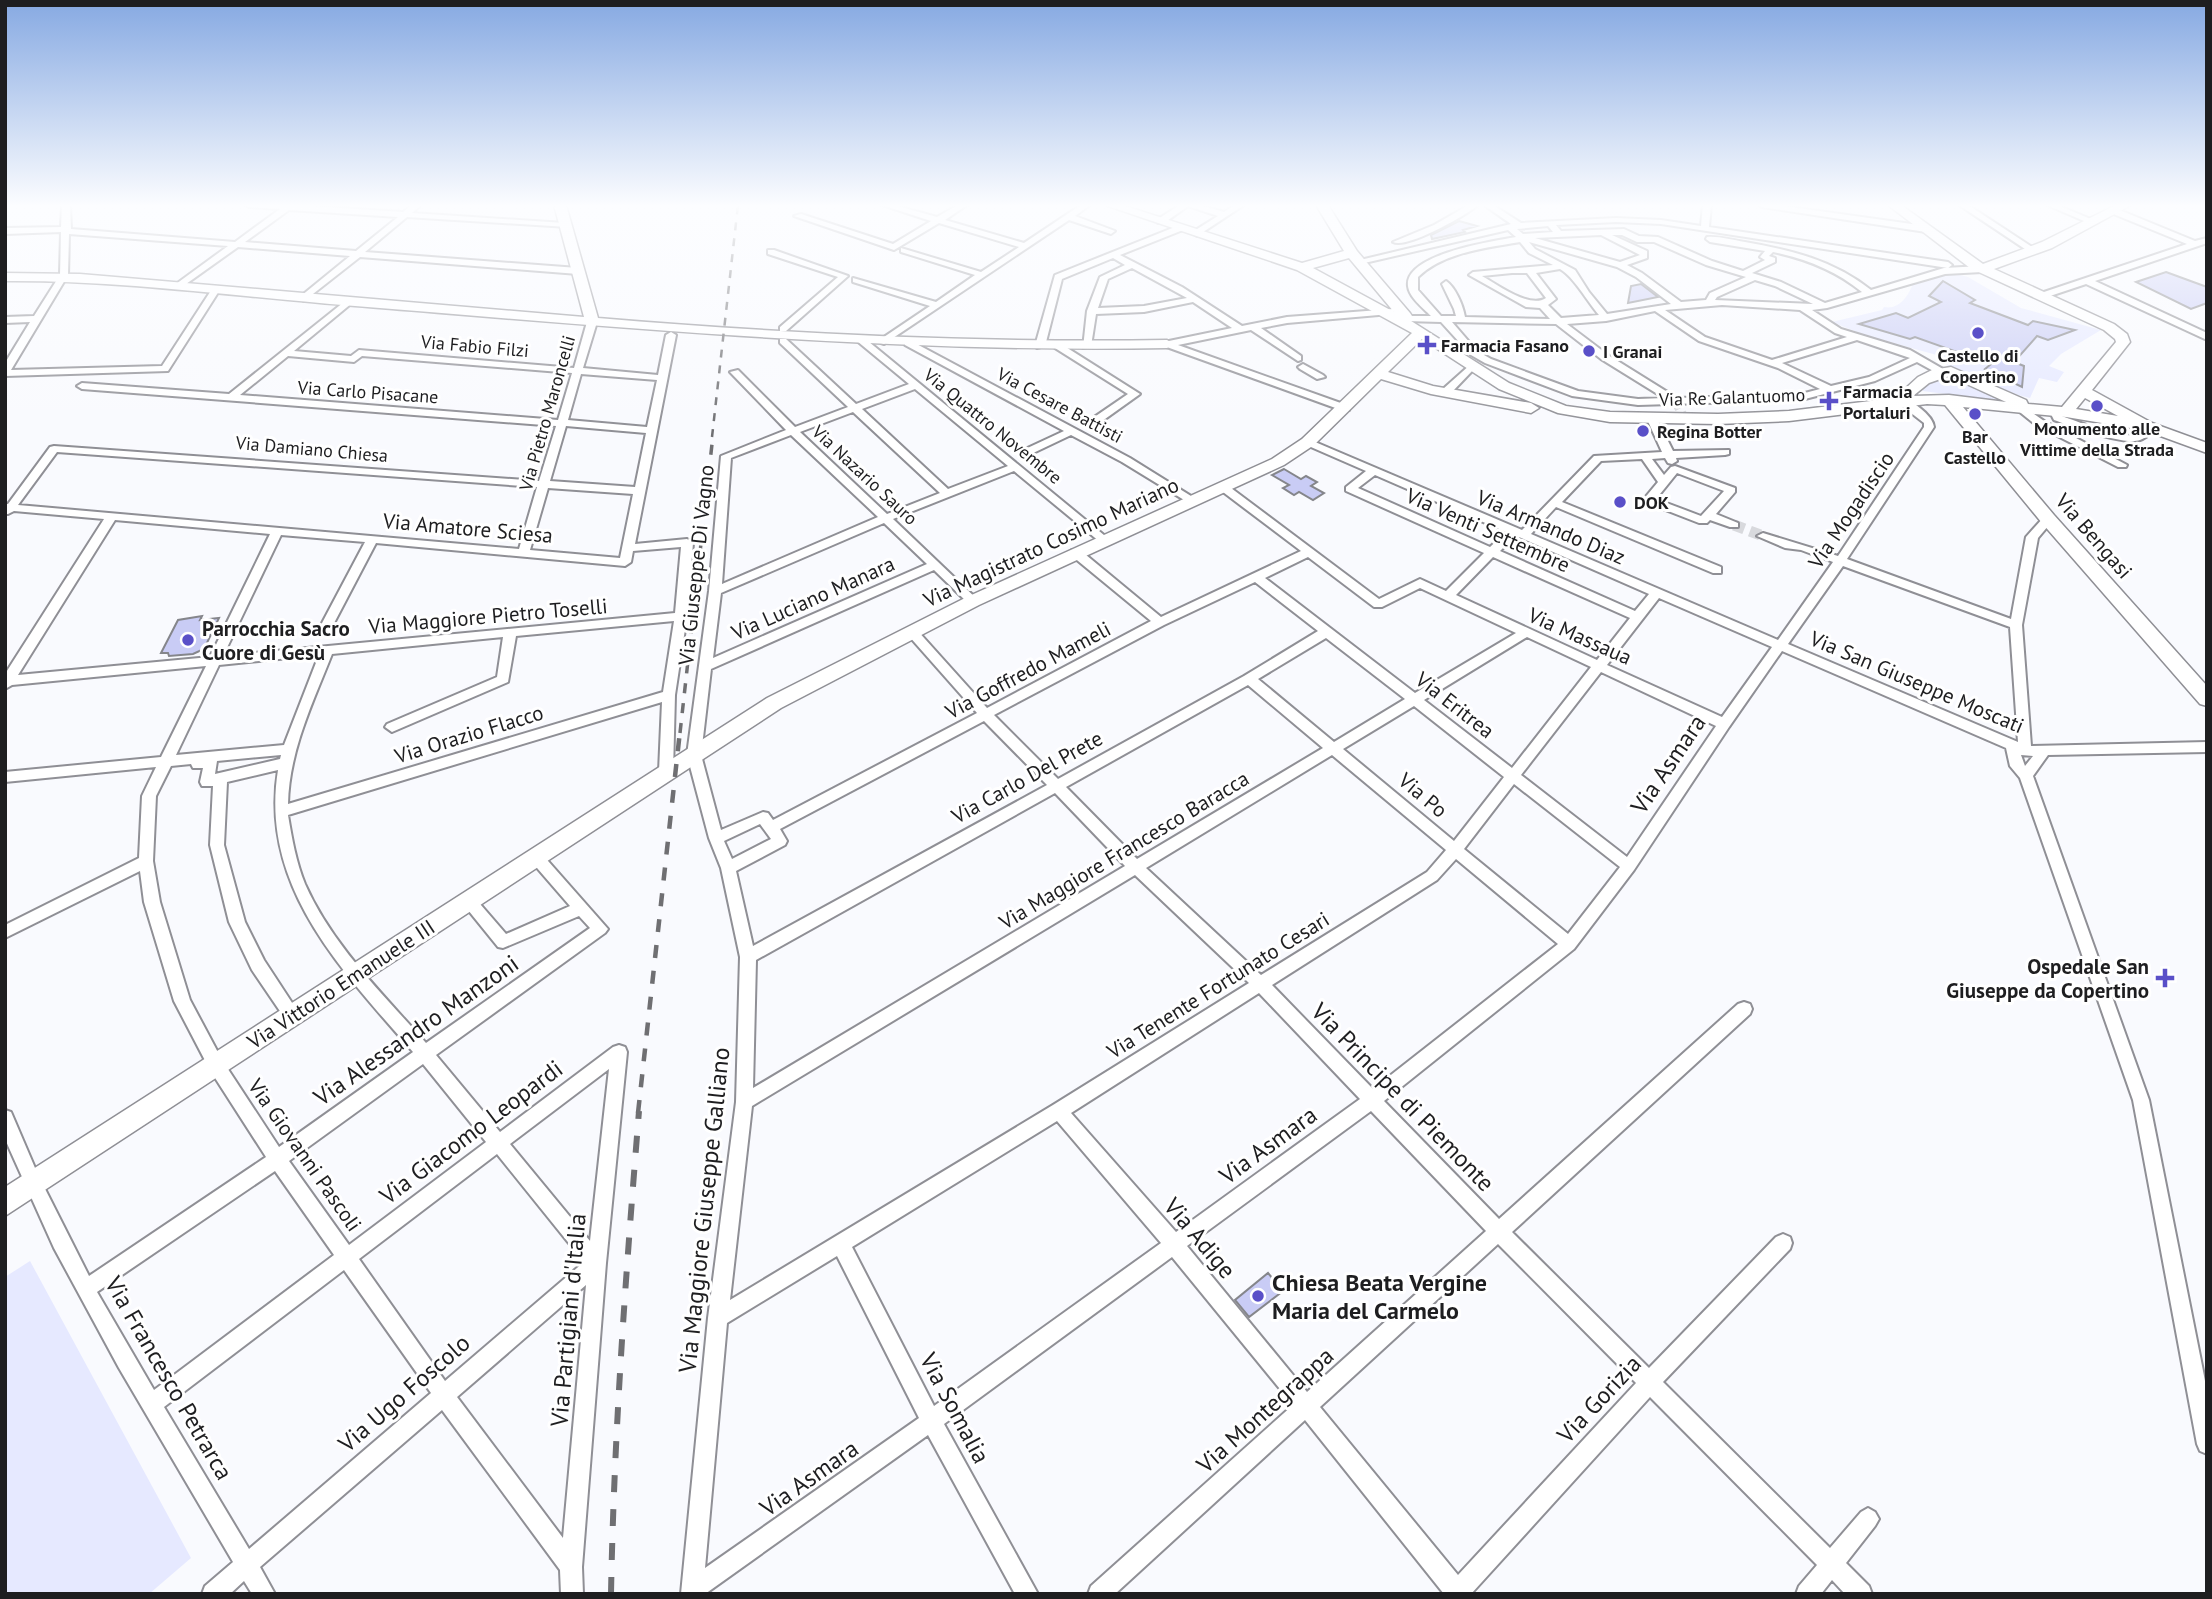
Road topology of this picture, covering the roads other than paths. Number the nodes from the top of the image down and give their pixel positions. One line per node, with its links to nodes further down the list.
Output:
1 (61, 280): 45 (street)
2 (112, 280): 27 (street)
3 (188, 280): 27 (street)
4 (326, 280): 31 (street)
5 (580, 280): 49 (street)
6 (840, 280): 84 (street)
7 (856, 280): 36 (street)
8 (976, 280): 36 (street)
9 (1057, 280): 59 (street)
10 (1103, 280): 41 (street)
11 (1159, 280): 32 (street)
12 (1327, 280): 42 (street)
13 (1373, 280): 42 (street)
14 (1413, 280): 43 (street)
15 (1481, 280): 35 (street)
16 (1537, 280): 35 (street)
17 (1577, 280): 44 (street)
18 (1645, 280): 37 (street)
19 (1748, 280): 34 (street)
20 (1763, 280): 38 (street)
21 (1854, 280): 29 (street)
22 (1913, 280): 29 (street)
23 (2014, 280): 30 (street)
24 (2092, 280): 25 (street)
25 (2088, 281): 30 (street); 54 (street)
26 (1446, 284): 47 (street)
27 (179, 286): 28 (street)
28 (215, 291): 31 (street); 66 (street)
29 (1868, 292): 38 (street)
30 (2041, 296): 77 (street)
31 (304, 298): 33 (street)
32 (1195, 299): 41 (street); 51 (street)
33 (349, 301): 49 (street); 62 (street)
34 (1710, 302): 37 (street); 40 (street)
35 (1542, 304): 48 (street)
36 (936, 305): 56 (street)
37 (1679, 305): 39 (street)
38 (1824, 306): 40 (street)
39 (1658, 309): 44 (street); 64 (street)
40 (1804, 309): 53 (street)
41 (1092, 311): 61 (street)
42 (1401, 316): 43 (street); 50 (street); 65 (street, Via Re Galantuomo); 71 (street, Via Magistrato Cosimo Mariano)
43 (1441, 318): 47 (street); 81 (street)
44 (1606, 318): 48 (street)
45 (37, 319): 46 (street); 69 (street)
46 (5, 320)
47 (1461, 320): 48 (street)
48 (1558, 321): 83 (street)
49 (592, 322): 55 (street); 67 (street, Via Pietro Maroncelli)
50 (1253, 327): 51 (street); 72 (street)
51 (1240, 329): 58 (street)
52 (671, 335): 73 (street)
53 (1857, 337): 63 (street); 64 (street)
54 (2207, 337)
55 (860, 339): 56 (street); 74 (street, Via Quattro Novembre)
56 (884, 341): 57 (street)
57 (908, 343): 59 (street); 95 (street, Via Cesare Battisti)
58 (1167, 344): 61 (street); 86 (street)
59 (1040, 346): 60 (street)
60 (1058, 346): 61 (street); 90 (street)
61 (1086, 346)
62 (288, 353): 67 (street, Via Fabio Filzi); 79 (street)
63 (1917, 358): 68 (street); 75 (street)
64 (1772, 363): 75 (street)
65 (1471, 367): 76 (street); 80 (street, Via Re Galantuomo)
66 (95, 371): 69 (street); 79 (street, Via Carlo Pisacane)
67 (578, 371): 73 (street, Via Fabio Filzi); 91 (street, Via Pietro Maroncelli)
68 (1940, 371): 78 (street); 85 (street)
69 (5, 372)
70 (735, 372): 94 (street, Via Nazario Sauro)
71 (1380, 374): 76 (street); 86 (street, Via Magistrato Cosimo Mariano)
72 (1320, 377)
73 (663, 378): 93 (street)
74 (916, 385): 84 (street, Via Giuseppe Di Vagno); 103 (street, Via Quattro Novembre)
75 (1830, 390): 83 (street)
76 (1447, 391): 80 (street)
77 (2083, 391): 87 (street); 92 (street)
78 (1910, 397): 82 (street, Via Re Galantuomo); 89 (street, Via Re Galantuomo); 129 (street, Via Mogadiscio)
79 (231, 398): 91 (street, Via Carlo Pisacane)
80 (1513, 399): 88 (street, Via Re Galantuomo)
81 (1602, 399): 83 (street); 88 (street)
82 (1949, 400): 85 (street, Via Re Galantuomo); 117 (street, Via Bengasi)
83 (1675, 401)
84 (856, 407): 94 (street, Via Giuseppe Di Vagno); 110 (street)
85 (2026, 407): 87 (street, Via Re Galantuomo); 102 (street)
86 (1345, 408): 96 (street, Via Magistrato Cosimo Mariano)
87 (2060, 411): 92 (street, Via Re Galantuomo)
88 (1601, 416): 89 (street, Via Re Galantuomo)
89 (1652, 419): 100 (street)
90 (1094, 422)
91 (562, 424): 93 (street, Via Carlo Pisacane); 107 (street, Via Pietro Maroncelli)
92 (2150, 427): 97 (street)
93 (652, 430): 109 (street)
94 (792, 430): 116 (street, Via Nazario Sauro); 133 (street, Via Giuseppe Di Vagno)
95 (1071, 430): 99 (street); 111 (street, Via Cesare Battisti)
96 (1308, 442): 105 (street, Via Armando Diaz); 108 (street, Via Magistrato Cosimo Mariano)
97 (2203, 449)
98 (1725, 452): 100 (street)
99 (1024, 453)
100 (1669, 453): 101 (street); 104 (street)
101 (1644, 455): 106 (street); 112 (street)
102 (2122, 465)
103 (1015, 467): 110 (street); 122 (street, Via Quattro Novembre)
104 (1675, 469): 106 (street); 114 (street)
105 (1373, 471): 120 (street, Via Armando Diaz); 127 (street, Via Venti Settembre)
106 (1663, 482): 114 (street)
107 (544, 485): 109 (street, Via Damiano Chiesa); 113 (street, Via Damiano Chiesa); 128 (street, Via Pietro Maroncelli)
108 (1223, 487): 111 (street, Via Magistrato Cosimo Mariano); 126 (street)
109 (639, 491): 124 (street)
110 (947, 494): 116 (street)
111 (1194, 501): 122 (street, Via Magistrato Cosimo Mariano)
112 (1555, 503): 120 (street); 131 (street)
113 (7, 510): 115 (street, Via Amatore Sciesa)
114 (1712, 512): 118 (street)
115 (112, 516): 119 (street, Via Amatore Sciesa); 152 (street)
116 (886, 518): 130 (street, Via Nazario Sauro); 133 (street)
117 (2048, 519): 141 (street); 154 (street, Via Bengasi)
118 (1737, 522)
119 (277, 532): 123 (street, Via Amatore Sciesa); 148 (street, Via Giovanni Pascoli)
120 (1518, 533): 127 (street); 134 (street, Via Armando Diaz)
121 (1765, 533): 129 (street)
122 (1104, 540): 125 (street, Via Magistrato Cosimo Mariano)
123 (372, 541): 128 (street, Via Amatore Sciesa); 140 (street)
124 (628, 548): 128 (street, Via Amatore Sciesa); 137 (street, Via Amatore Sciesa)
125 (1076, 553): 136 (street, Via Magistrato Cosimo Mariano); 139 (street)
126 (1307, 553): 132 (street, Via Goffredo Mameli); 135 (street, Via Massaua)
127 (1492, 553): 135 (street); 138 (street, Via Venti Settembre)
128 (523, 554)
129 (1841, 560): 141 (street); 146 (street, Via Mogadiscio)
130 (936, 565): 136 (street, Via Nazario Sauro); 149 (street, Via Luciano Manara)
131 (1717, 570)
132 (1255, 576): 139 (street, Via Goffredo Mameli); 143 (street, Via Eritrea)
133 (715, 591): 149 (street, Via Giuseppe Di Vagno)
134 (1656, 593): 138 (street, Via Tenente Fortunato Cesari); 146 (street, Via Armando Diaz)
135 (1448, 596): 144 (street, Via Massaua)
136 (973, 601): 142 (street, Via Magistrato Cosimo Mariano)
137 (681, 616): 145 (street, Via Maggiore Pietro Toselli); 153 (street, Via Amatore Sciesa)
138 (1638, 617): 150 (street, Via Tenente Fortunato Cesari)
139 (1160, 622): 156 (street, Via Goffredo Mameli)
140 (327, 625)
141 (2016, 625): 160 (street)
142 (912, 632): 156 (street, Via Principe di Piemonte); 164 (street, Via Magistrato Cosimo Mariano)
143 (1325, 633): 151 (street, Via Carlo Del Prete); 155 (street, Via Eritrea)
144 (1525, 633): 150 (street, Via Massaua); 155 (street, Via Maggiore Francesco Baracca)
145 (510, 634): 147 (street, Via Maggiore Pietro Toselli); 158 (street)
146 (1780, 646): 157 (street, Via Asmara); 160 (street, Via San Giuseppe Moscati)
147 (327, 650): 148 (street, Via Maggiore Pietro Toselli); 163 (street)
148 (212, 661): 152 (street, Via Maggiore Pietro Toselli); 165 (street, Via Giovanni Pascoli)
149 (706, 666): 164 (street, Via Giuseppe Di Vagno)
150 (1601, 666): 157 (street, Via Massaua); 166 (street, Via Tenente Fortunato Cesari)
151 (1249, 679): 161 (street, Via Po); 170 (street, Via Carlo Del Prete)
152 (6, 682)
153 (669, 695): 164 (street, Via Amatore Sciesa); 171 (street, Via Orazio Flacco)
154 (2207, 699)
155 (1416, 700): 161 (street, Via Maggiore Francesco Baracca); 166 (street, Via Eritrea)
156 (985, 714): 170 (street, Via Principe di Piemonte); 172 (street, Via Goffredo Mameli)
157 (1724, 724): 177 (street, Via Asmara)
158 (393, 727)
159 (2207, 747): 162 (street, Via San Giuseppe Moscati)
160 (2019, 748): 162 (street, Via San Giuseppe Moscati); 167 (street)
161 (1336, 749): 174 (street, Via Po); 178 (street, Via Maggiore Francesco Baracca)
162 (2043, 752): 167 (street)
163 (286, 756): 165 (street); 169 (street); 171 (street)
164 (679, 764): 173 (street, Via Maggiore Giuseppe Galliano); 175 (street, Via Vittorio Emanuele III)
165 (163, 766): 168 (street); 169 (street); 176 (street, Via Giovanni Pascoli)
166 (1513, 776): 174 (street, Via Tenente Fortunato Cesari); 177 (street, Via Eritrea)
167 (2026, 776): 213 (street)
168 (5, 777)
169 (220, 778): 188 (street)
170 (1056, 785): 178 (street, Via Principe di Piemonte); 184 (street, Via Carlo Del Prete)
171 (281, 812): 185 (street)
172 (770, 828): 173 (street); 179 (street)
173 (716, 838): 179 (street, Via Maggiore Giuseppe Galliano)
174 (1455, 850): 183 (street, Via Po); 186 (street, Via Tenente Fortunato Cesari)
175 (536, 857): 180 (street, Via Vittorio Emanuele III); 181 (street)
176 (146, 861): 182 (street); 191 (street, Via Giovanni Pascoli)
177 (1629, 866): 183 (street, Via Asmara)
178 (1136, 867): 186 (street, Via Principe di Piemonte); 193 (street, Via Maggiore Francesco Baracca)
179 (728, 868): 184 (street, Via Maggiore Giuseppe Galliano)
180 (469, 901): 181 (street); 185 (street, Via Vittorio Emanuele III)
181 (581, 908): 190 (street, Via Alessandro Manzoni)
182 (5, 932)
183 (1569, 944): 192 (street, Via Asmara)
184 (748, 957): 193 (street, Via Maggiore Giuseppe Galliano)
185 (354, 975): 188 (street, Via Vittorio Emanuele III); 190 (street)
186 (1259, 983): 192 (street, Via Principe di Piemonte); 194 (street, Via Tenente Fortunato Cesari)
187 (1744, 1009): 200 (street, Via Montegrappa)
188 (292, 1015): 191 (street, Via Vittorio Emanuele III)
189 (619, 1052): 196 (street, Via Giacomo Leopardi); 205 (street, Via Partigiani d'Italia)
190 (424, 1053): 196 (street); 197 (street, Via Alessandro Manzoni)
191 (216, 1065): 197 (street, Via Giovanni Pascoli); 198 (street, Via Vittorio Emanuele III)
192 (1371, 1101): 200 (street, Via Principe di Piemonte); 201 (street, Via Asmara)
193 (744, 1102): 207 (street, Via Maggiore Giuseppe Galliano)
194 (1059, 1111): 201 (street, Via Adige); 203 (street, Via Tenente Fortunato Cesari)
195 (5, 1118): 198 (street, Via Francesco Petrarca)
196 (498, 1144): 204 (street, Via Giacomo Leopardi); 205 (street)
197 (277, 1159): 204 (street, Via Giovanni Pascoli); 206 (street, Via Alessandro Manzoni)
198 (32, 1186): 199 (street, Via Vittorio Emanuele III); 206 (street, Via Francesco Petrarca)
199 (5, 1203)
200 (1499, 1232): 208 (street, Via Principe di Piemonte); 211 (street, Via Montegrappa)
201 (1173, 1243): 211 (street, Via Adige); 212 (street, Via Asmara)
202 (1783, 1243): 208 (street, Via Gorizia)
203 (841, 1245): 207 (street, Via Tenente Fortunato Cesari); 212 (street, Via Somalia)
204 (348, 1256): 209 (street, Via Giovanni Pascoli); 210 (street, Via Giacomo Leopardi)
205 (597, 1263): 209 (street, Via Ugo Foscolo); 217 (street, Via Partigiani d'Italia)
206 (86, 1289): 210 (street, Via Francesco Petrarca)
207 (718, 1318): 218 (street, Via Maggiore Giuseppe Galliano)
208 (1651, 1381): 216 (street, Via Principe di Piemonte); 219 (street, Via Gorizia)
209 (443, 1394): 215 (street, Via Ugo Foscolo); 217 (street, Via Giovanni Pascoli)
210 (152, 1404): 215 (street, Via Francesco Petrarca)
211 (1306, 1406): 219 (street, Via Adige); 224 (street, Via Montegrappa)
212 (931, 1421): 218 (street, Via Asmara); 223 (street, Via Somalia)
213 (2207, 1444)
214 (1868, 1519): 216 (street)
215 (247, 1564): 220 (street, Via Ugo Foscolo); 221 (street, Via Francesco Petrarca)
216 (1830, 1564): 225 (street); 226 (street, Via Principe di Piemonte)
217 (572, 1567): 222 (street, Via Partigiani d'Italia)
218 (692, 1592)
219 (1458, 1593)
220 (213, 1594)
221 (264, 1594)
222 (572, 1594)
223 (1027, 1594)
224 (1099, 1594)
225 (1807, 1594)
226 (1861, 1594)

